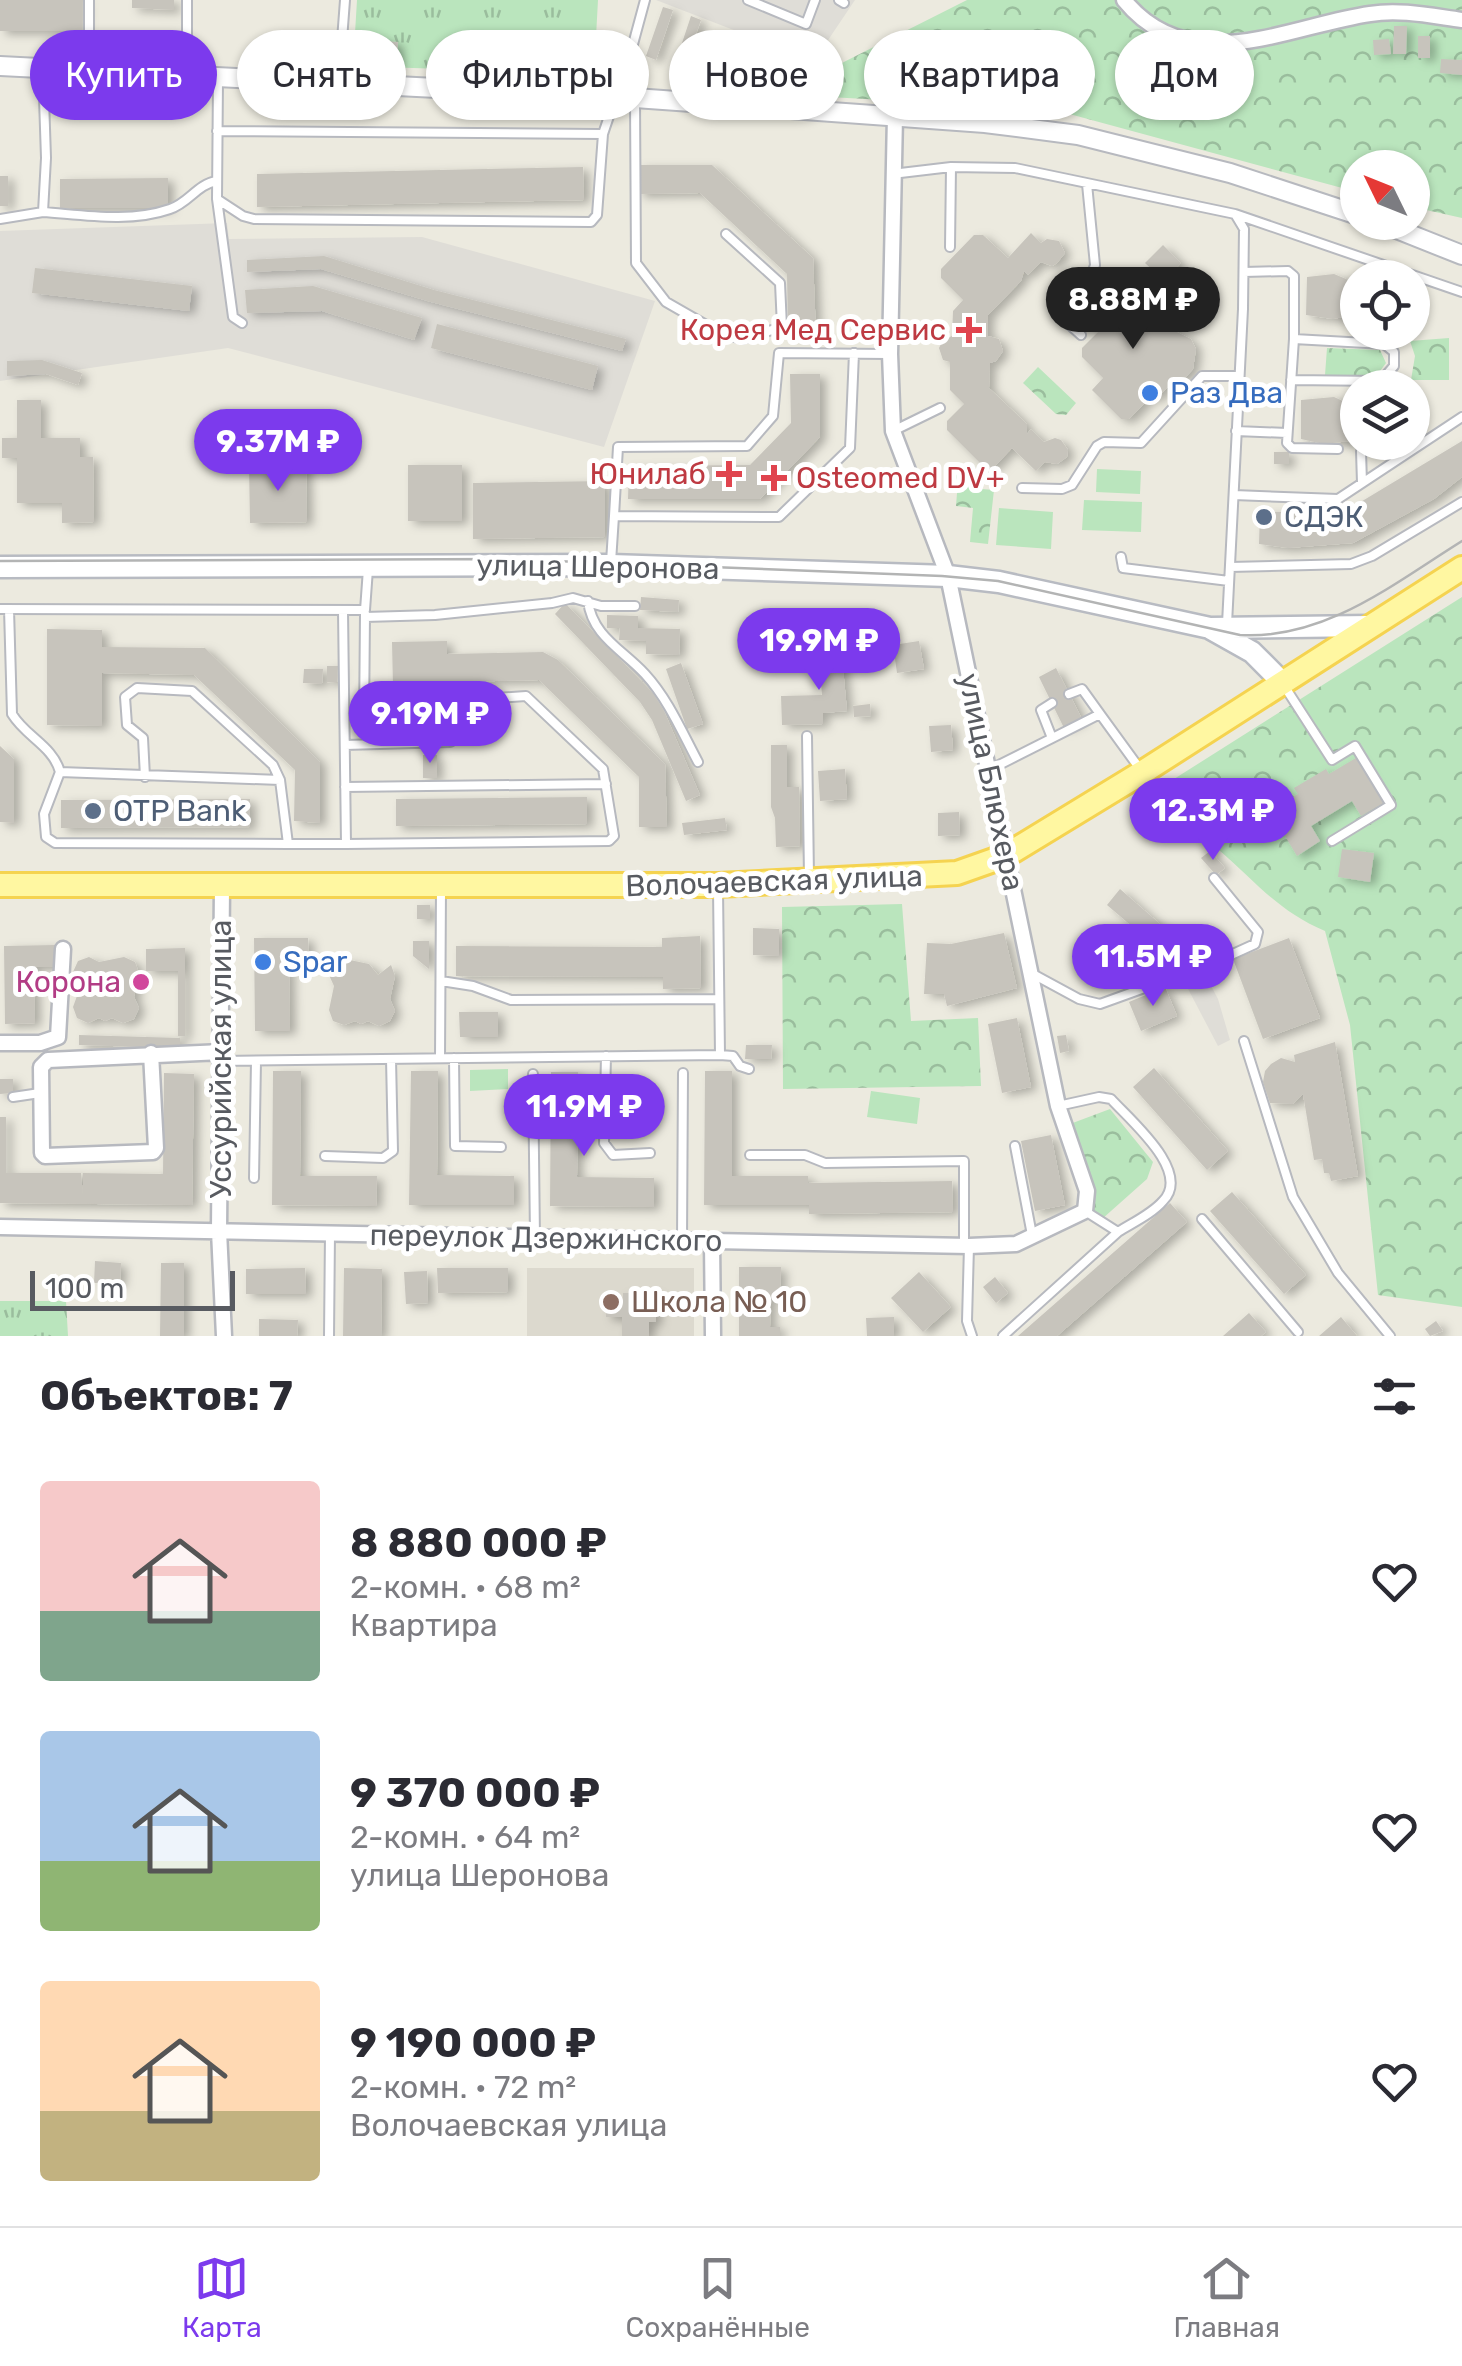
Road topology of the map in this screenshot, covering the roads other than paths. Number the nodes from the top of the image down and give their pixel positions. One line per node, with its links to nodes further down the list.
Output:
1 (89, 0): 9 (lane)
2 (188, 0): 10 (lane)
3 (345, 0): 11 (lane)
4 (645, 0): 12 (lane)
5 (748, 0): 6 (lane)
6 (815, 0)
7 (1124, 0): 8 (street)
8 (1462, 20)
9 (89, 30)
10 (188, 30)
11 (343, 30)
12 (636, 30)
13 (0, 66): 14 (street)
14 (30, 68)
15 (218, 78): 16 (street); 24 (lane)
16 (237, 79)
17 (649, 99): 18 (street)
18 (864, 114)
19 (45, 120): 32 (lane)
20 (607, 120): 25 (lane)
21 (635, 120): 35 (lane)
22 (895, 120): 27 (street, улица Блюхера)
23 (954, 120): 31 (street)
24 (217, 131): 25 (lane); 28 (lane)
25 (602, 134): 30 (lane)
26 (951, 167): 27 (lane); 29 (lane); 37 (lane)
27 (892, 174): 45 (street, улица Блюхера)
28 (217, 181): 30 (lane); 32 (lane)
29 (1087, 184): 33 (lane); 42 (lane)
30 (217, 199): 41 (lane)
31 (1340, 210)
32 (43, 212): 34 (lane)
33 (1234, 214): 39 (lane); 40 (lane)
34 (0, 219)
35 (726, 234)
36 (1424, 240): 38 (street)
37 (950, 247)
38 (1462, 255)
39 (1244, 272): 43 (lane); 46 (lane)
40 (1462, 292)
41 (242, 323)
42 (1081, 335)
43 (1294, 339): 47 (lane); 47 (lane)
44 (854, 353): 45 (lane); 59 (lane); 59 (lane)
45 (890, 354): 51 (street, улица Блюхера)
46 (1238, 376): 50 (lane); 56 (lane)
47 (1292, 380): 52 (lane)
48 (940, 408): 51 (lane)
49 (1462, 416): 55 (lane)
50 (1236, 431): 52 (lane); 57 (lane)
51 (893, 432): 68 (street, улица Блюхера)
52 (1287, 433): 53 (lane)
53 (1338, 449)
54 (1361, 460): 55 (lane)
55 (1362, 482): 57 (lane)
56 (1022, 488)
57 (1234, 494): 65 (lane)
58 (1462, 502): 65 (lane)
59 (614, 516): 63 (lane)
60 (1121, 557): 67 (lane)
61 (1191, 561): 67 (lane)
62 (368, 564): 63 (main road, улица Шеронова); 64 (main road, улица Шеронова); 74 (lane)
63 (611, 565): 68 (main road, улица Шеронова)
64 (0, 567)
65 (1230, 567): 69 (lane)
66 (1462, 568): 75 (main road, Волочаевская улица)
67 (1190, 575): 69 (lane)
68 (948, 576): 76 (main road, улица Шеронова); 86 (street, улица Блюхера)
69 (1229, 581): 76 (lane)
70 (588, 601): 71 (lane); 74 (lane); 85 (lane)
71 (635, 606)
72 (4, 609): 73 (lane); 87 (lane)
73 (343, 611): 74 (lane); 84 (lane)
74 (365, 613): 81 (lane)
75 (1370, 626): 76 (main road, улица Шеронова); 77 (main road, Волочаевская улица)
76 (1218, 628): 77 (main road)
77 (1282, 683): 88 (main road, Волочаевская улица); 93 (lane)
78 (1070, 694): 80 (lane)
79 (1052, 703): 83 (lane)
80 (1100, 714): 83 (lane); 88 (lane)
81 (364, 723)
82 (807, 736): 98 (lane)
83 (1052, 738): 86 (lane)
84 (345, 745): 91 (lane); 92 (lane)
85 (698, 762)
86 (989, 770): 96 (street, улица Блюхера)
87 (60, 772): 89 (lane); 94 (lane)
88 (1143, 772): 96 (main road, Волочаевская улица)
89 (145, 777): 90 (lane); 90 (lane)
90 (280, 780): 94 (lane)
91 (606, 784): 92 (lane); 95 (lane)
92 (345, 787): 95 (lane)
93 (1332, 841)
94 (288, 844): 95 (lane)
95 (346, 844)
96 (1005, 856): 98 (main road, Волочаевская улица); 104 (street, улица Блюхера)
97 (1214, 878): 104 (lane)
98 (809, 882): 99 (main road, Волочаевская улица)
99 (718, 885): 102 (main road, Волочаевская улица); 106 (lane)
100 (0, 886): 101 (main road, Волочаевская улица)
101 (222, 886): 102 (main road, Волочаевская улица); 111 (street, Уссурийская улица)
102 (442, 886): 105 (lane)
103 (64, 949): 108 (street)
104 (1031, 973): 122 (street, улица Блюхера)
105 (441, 981): 106 (lane); 113 (lane)
106 (719, 998): 110 (lane)
107 (1244, 1040): 146 (lane)
108 (0, 1043)
109 (151, 1054): 111 (street); 120 (street); 120 (street)
110 (720, 1055): 112 (lane); 117 (lane)
111 (222, 1056): 116 (lane); 132 (street, Уссурийская улица)
112 (606, 1056): 114 (lane); 125 (lane)
113 (440, 1058): 114 (lane); 115 (lane)
114 (454, 1058): 124 (lane)
115 (391, 1059): 116 (lane); 127 (lane)
116 (256, 1060): 128 (lane)
117 (749, 1069)
118 (683, 1073): 137 (lane)
119 (533, 1074): 135 (lane)
120 (40, 1093): 121 (lane)
121 (13, 1097)
122 (1058, 1106): 129 (street, улица Блюхера); 133 (lane)
123 (1015, 1146): 136 (lane)
124 (501, 1147)
125 (650, 1153)
126 (750, 1154): 139 (lane)
127 (325, 1156)
128 (254, 1178)
129 (1085, 1211): 133 (lane); 136 (street, переулок Дзержинского)
130 (1202, 1219): 140 (lane)
131 (0, 1228): 132 (street, переулок Дзержинского)
132 (219, 1231): 134 (street, переулок Дзержинского); 141 (street, Уссурийская улица)
133 (1118, 1232): 145 (lane)
134 (330, 1234): 135 (street, переулок Дзержинского); 142 (lane)
135 (535, 1238): 137 (street, переулок Дзержинского)
136 (1033, 1238): 139 (street, переулок Дзержинского)
137 (682, 1241): 138 (street, переулок Дзержинского)
138 (712, 1241): 139 (street, переулок Дзержинского); 143 (street)
139 (966, 1246): 144 (lane)
140 (1298, 1332)
141 (224, 1336)
142 (329, 1336)
143 (713, 1336)
144 (972, 1336)
145 (1003, 1336)
146 (1390, 1336)

